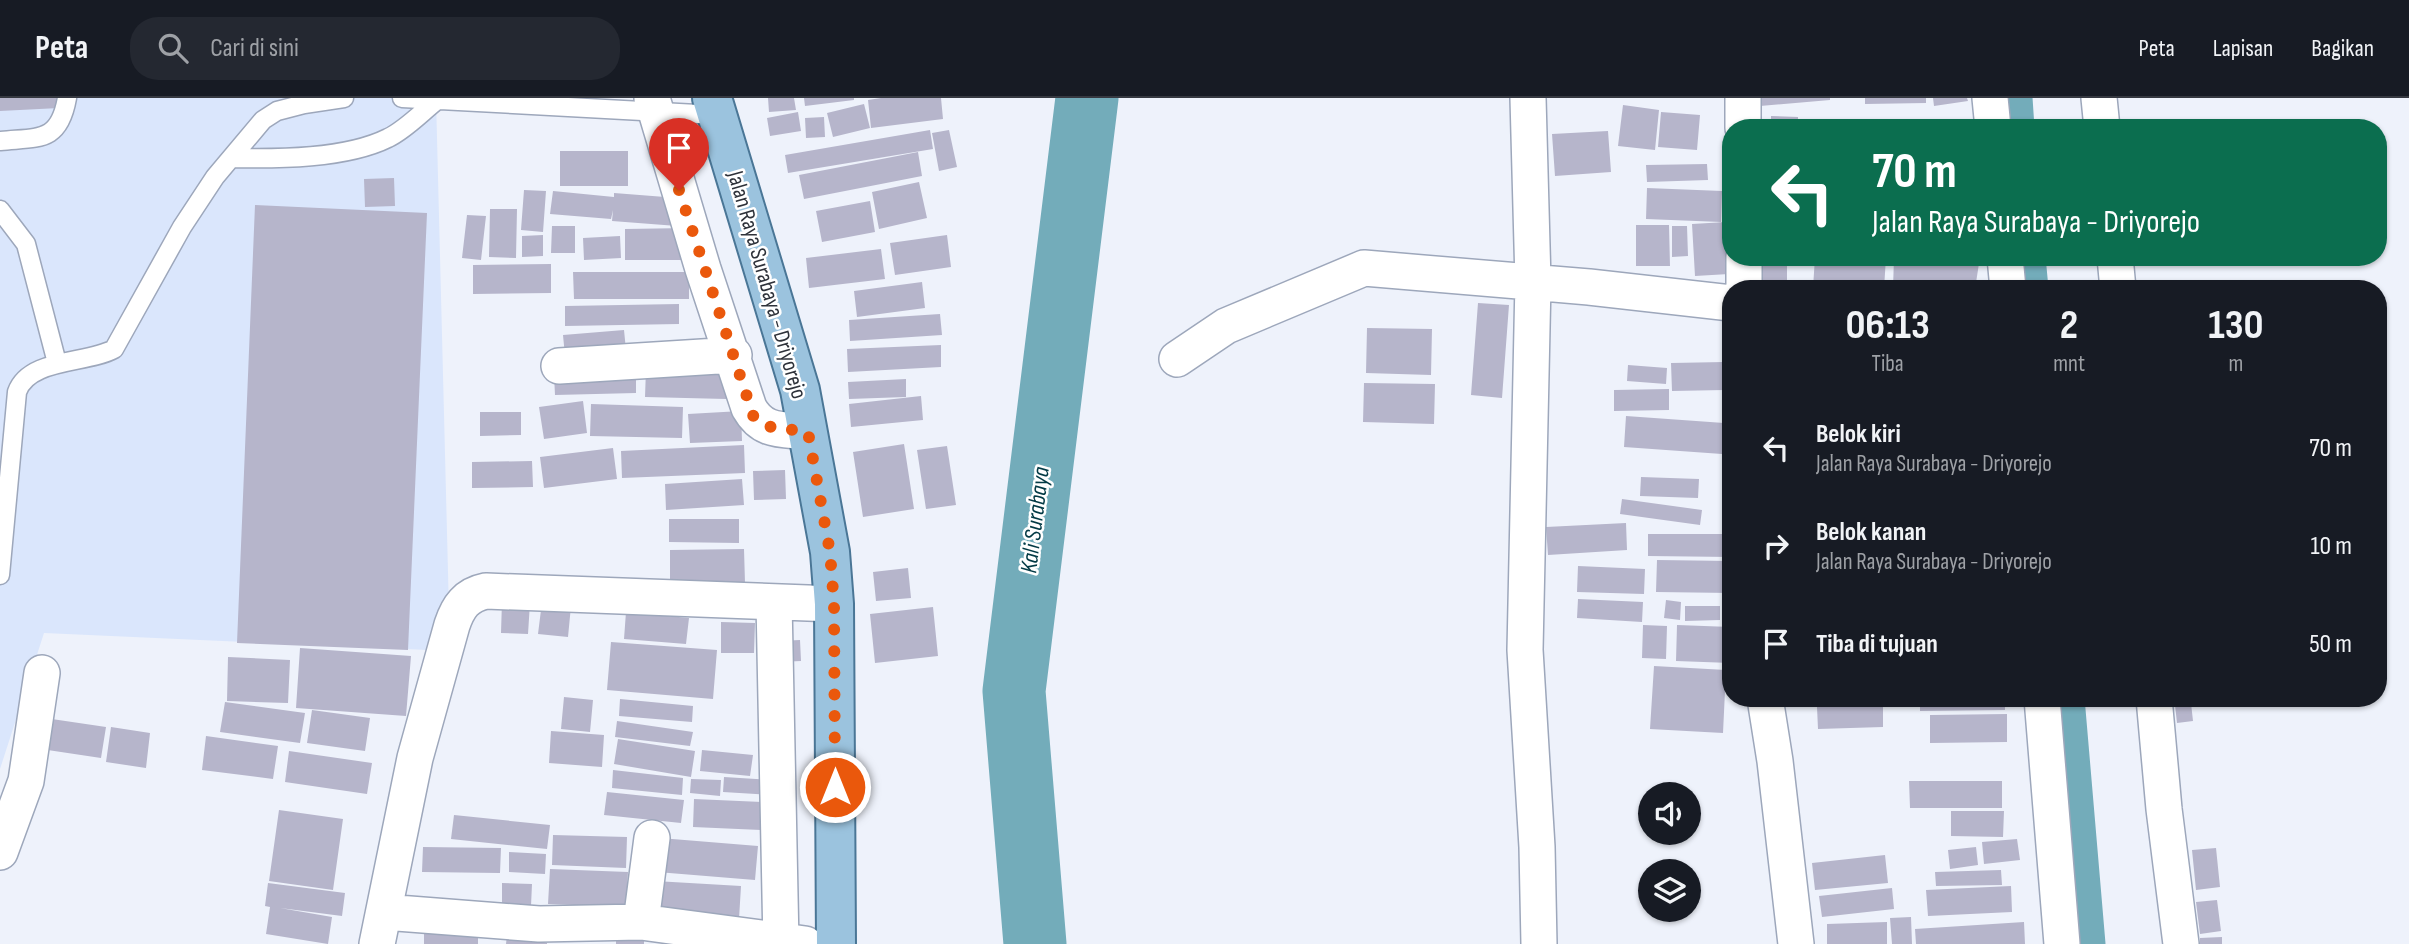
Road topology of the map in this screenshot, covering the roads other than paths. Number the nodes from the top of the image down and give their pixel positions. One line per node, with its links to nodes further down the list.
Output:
1 (68, 98): 14 (lane)
2 (344, 98): 15 (lane)
3 (402, 98): 8 (lane)
4 (1528, 98): 17 (street)
5 (1744, 98): 11 (street)
6 (1990, 98): 12 (street)
7 (2099, 98): 13 (street)
8 (436, 101): 9 (lane); 15 (lane)
9 (654, 105): 10 (lane); 19 (street, Jalan Raya Surabaya - Driyorejo)
10 (714, 106): 23 (main road, Jalan Raya Surabaya - Driyorejo)
11 (1743, 119)
12 (1992, 119)
13 (2101, 119)
14 (0, 141)
15 (231, 158): 21 (lane)
16 (0, 210): 21 (lane)
17 (1533, 282): 18 (street); 20 (street); 37 (street)
18 (1722, 302)
19 (734, 355): 22 (street); 23 (street, Jalan Raya Surabaya - Driyorejo)
20 (1177, 359)
21 (57, 363): 24 (lane)
22 (559, 366)
23 (808, 432): 26 (main road, Jalan Raya Surabaya - Driyorejo)
24 (0, 575)
25 (774, 602): 26 (street); 34 (street); 35 (street)
26 (834, 604): 36 (main road, Jalan Raya Surabaya - Driyorejo)
27 (42, 673): 32 (street)
28 (1766, 707): 38 (street)
29 (2043, 707): 39 (street)
30 (2155, 707): 40 (street)
31 (652, 838): 33 (street)
32 (0, 852)
33 (641, 922): 34 (street); 35 (street)
34 (381, 928)
35 (789, 943)
36 (836, 944)
37 (1539, 944)
38 (1796, 944)
39 (2062, 944)
40 (2181, 944)

